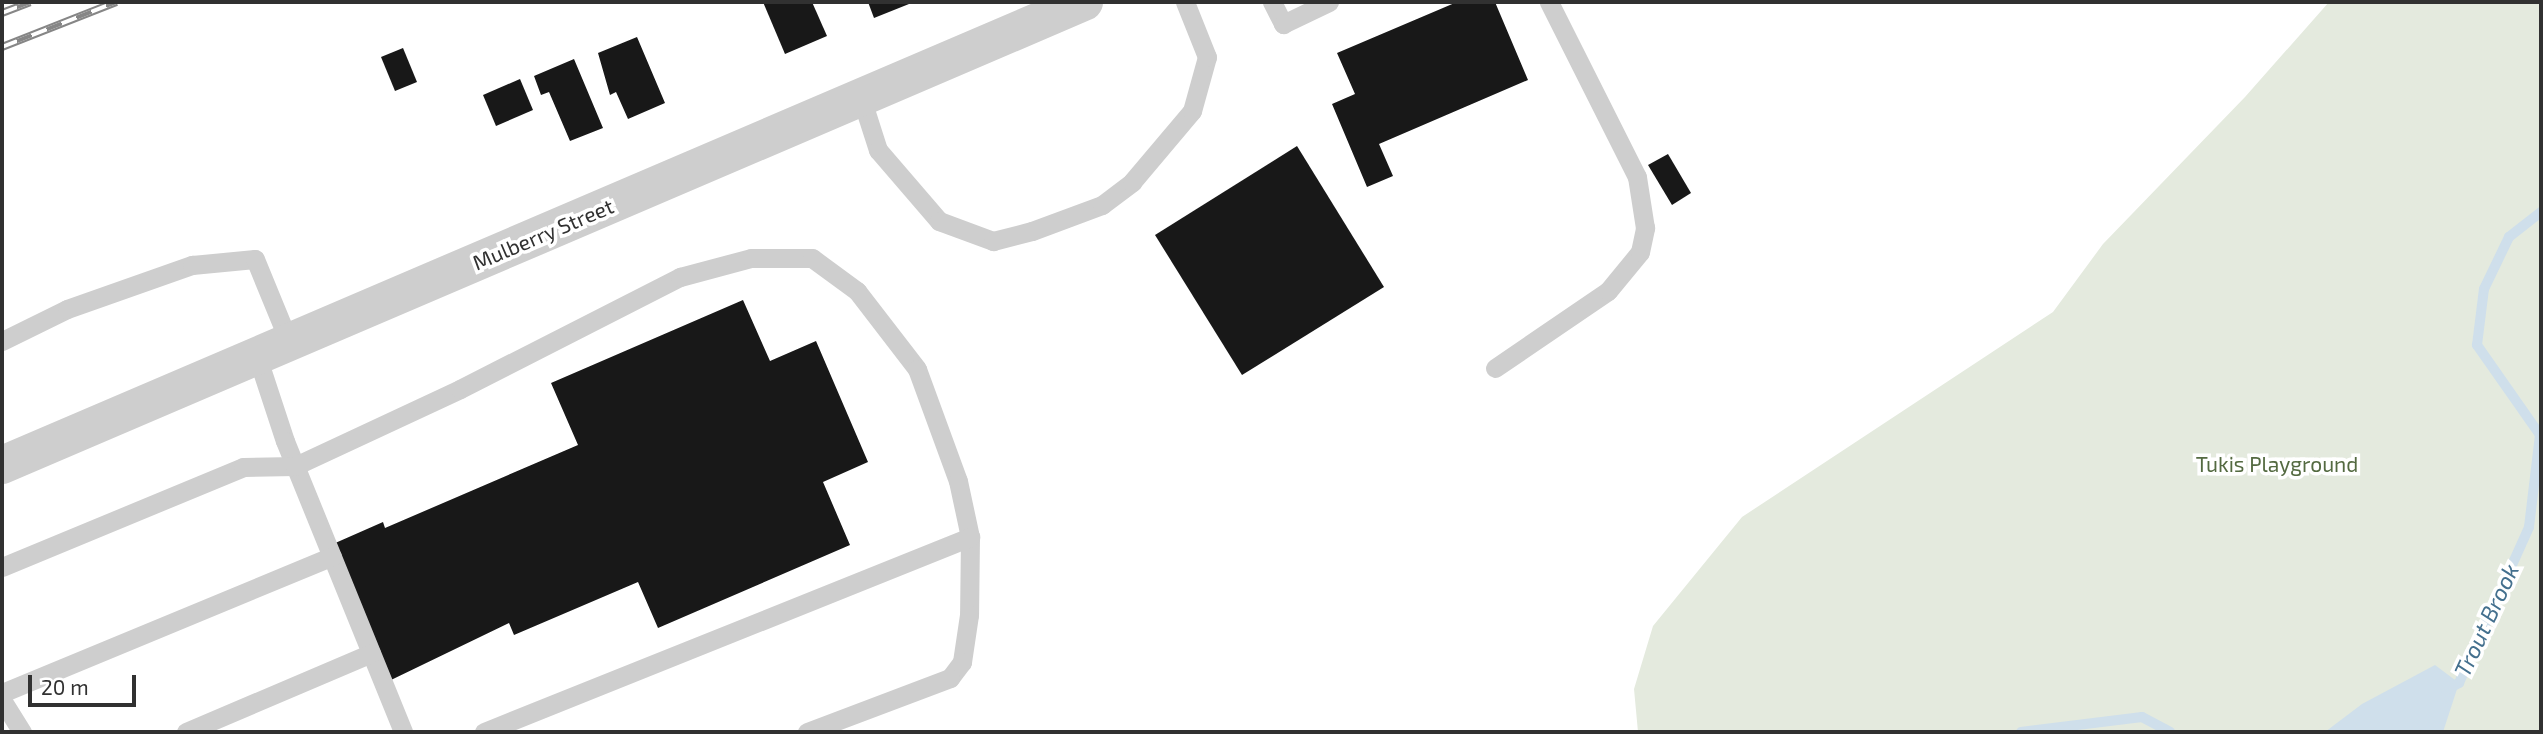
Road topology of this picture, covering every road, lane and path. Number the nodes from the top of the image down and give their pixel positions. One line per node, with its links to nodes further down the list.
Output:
1 (1084, 2): 6 (street, Mulberry Street)
2 (1185, 2): 6 (lane)
3 (1272, 2): 4 (lane)
4 (1329, 2)
5 (1549, 2): 9 (lane)
6 (861, 97): 8 (street, Mulberry Street)
7 (2, 341): 8 (lane)
8 (273, 349): 10 (street, Mulberry Street); 11 (lane)
9 (1495, 368)
10 (2, 465)
11 (295, 466): 12 (lane); 13 (lane); 14 (lane)
12 (970, 537): 21 (lane); 22 (lane)
13 (332, 556): 15 (lane); 16 (lane)
14 (2, 567)
15 (371, 653): 19 (lane); 20 (lane)
16 (2, 693)
17 (2, 700): 18 (lane)
18 (22, 732)
19 (186, 732)
20 (403, 732)
21 (484, 732)
22 (807, 732)

